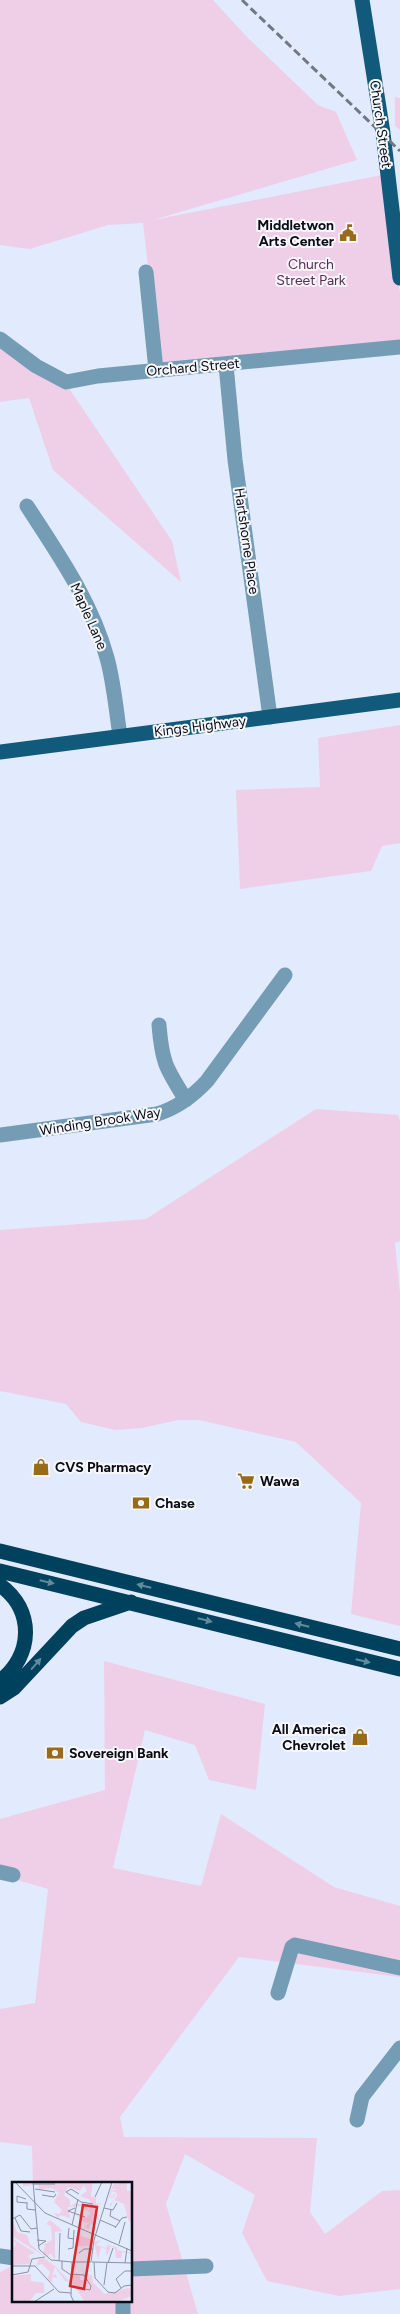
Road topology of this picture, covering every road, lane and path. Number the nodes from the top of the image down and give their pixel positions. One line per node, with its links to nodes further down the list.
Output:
1 (362, 0): 3 (main road, Church Street)
2 (146, 272): 7 (street)
3 (400, 278)
4 (0, 339): 7 (street, Orchard Street)
5 (400, 347): 6 (street, Orchard Street)
6 (226, 365): 7 (street, Orchard Street); 10 (street, Hartshorne Place)
7 (156, 370)
8 (27, 506): 11 (street, Maple Lane)
9 (400, 700): 10 (main road, Kings Highway)
10 (270, 717): 11 (main road, Kings Highway)
11 (120, 736): 12 (main road, Kings Highway)
12 (0, 752)
13 (285, 975): 15 (street, Winding Brook Way)
14 (159, 1024): 15 (street)
15 (186, 1100): 16 (street, Winding Brook Way)
16 (0, 1136)
17 (0, 1551): 21 (highway, one-way to 17)
18 (0, 1571): 20 (highway, one-way to 20)
19 (0, 1585): 23 (highway)
20 (131, 1602): 22 (highway, one-way to 22); 24 (highway, one-way to 20)
21 (400, 1649)
22 (400, 1669)
23 (0, 1681)
24 (0, 1697)
25 (400, 1968): 26 (street)
26 (278, 1992)
27 (400, 2048): 28 (street)
28 (357, 2120)
29 (206, 2266): 30 (street)
30 (132, 2269)

